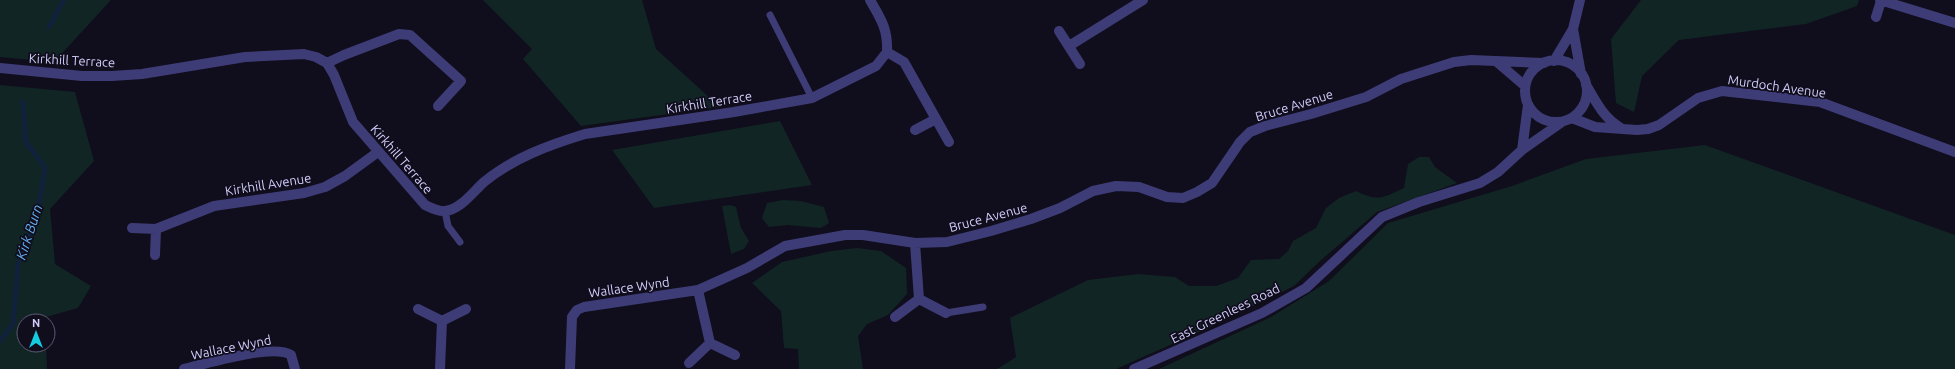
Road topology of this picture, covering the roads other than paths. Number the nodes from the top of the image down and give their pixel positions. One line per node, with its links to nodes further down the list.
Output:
1 (870, 0): 11 (street)
2 (1143, 0): 10 (street)
3 (1580, 0): 8 (street)
4 (1881, 0): 6 (street); 7 (street)
5 (770, 15): 19 (lane)
6 (1876, 17)
7 (1955, 23)
8 (1573, 29): 13 (street); 17 (street)
9 (1060, 31): 10 (street)
10 (1069, 46): 15 (street)
11 (887, 52): 19 (street, Kirkhill Terrace); 22 (street)
12 (1497, 62): 13 (street, Bruce Avenue); 18 (street); 35 (street, Bruce Avenue)
13 (1549, 62): 17 (street); 18 (street)
14 (327, 63): 16 (street, Kirkhill Terrace); 21 (street); 28 (street, Kirkhill Terrace)
15 (1080, 64)
16 (0, 68)
17 (1583, 78): 23 (street); 24 (street)
18 (1526, 86): 20 (street)
19 (812, 98): 30 (street, Kirkhill Terrace)
20 (1528, 105): 23 (street); 27 (street)
21 (438, 106)
22 (936, 120): 25 (street); 26 (street)
23 (1567, 120): 24 (street, Murdoch Avenue); 27 (street, East Greenlees Road)
24 (1622, 129): 29 (street, Murdoch Avenue)
25 (915, 130)
26 (949, 142)
27 (1522, 150): 52 (street, East Greenlees Road)
28 (378, 152): 30 (street, Kirkhill Terrace); 32 (street, Kirkhill Avenue)
29 (1955, 152)
30 (445, 211): 33 (lane)
31 (132, 228): 32 (street, Kirkhill Avenue)
32 (156, 229): 36 (street)
33 (460, 242)
34 (802, 243): 35 (street, Bruce Avenue); 37 (street, Wallace Wynd)
35 (915, 243): 38 (street)
36 (155, 255)
37 (698, 290): 45 (street); 51 (street, Wallace Wynd)
38 (919, 299): 42 (street); 43 (street)
39 (983, 307): 42 (lane)
40 (418, 309): 44 (street)
41 (466, 309): 44 (street)
42 (946, 313)
43 (895, 317)
44 (442, 321): 50 (street)
45 (710, 343): 46 (street); 47 (street)
46 (735, 355)
47 (689, 363)
48 (184, 369): 49 (street, Wallace Wynd)
49 (295, 369)
50 (440, 369)
51 (570, 369)
52 (1134, 369)

